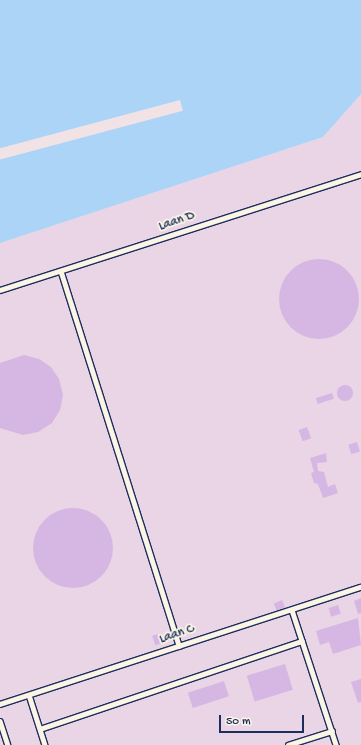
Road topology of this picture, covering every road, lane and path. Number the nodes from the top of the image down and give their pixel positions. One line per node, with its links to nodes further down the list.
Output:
1 (361, 174): 2 (lane, Laan D)
2 (61, 270): 3 (lane, Laan D); 7 (lane)
3 (0, 290)
4 (361, 587): 5 (lane, Laan C)
5 (292, 610): 6 (lane); 7 (lane, Laan C)
6 (302, 641): 11 (lane); 12 (lane)
7 (179, 646): 8 (lane, Laan C)
8 (29, 695): 9 (lane, Laan C); 11 (lane)
9 (0, 704)
10 (0, 721): 13 (lane)
11 (40, 729): 14 (lane)
12 (332, 731): 15 (lane); 16 (lane)
13 (8, 745)
14 (45, 745)
15 (288, 745)
16 (336, 745)

